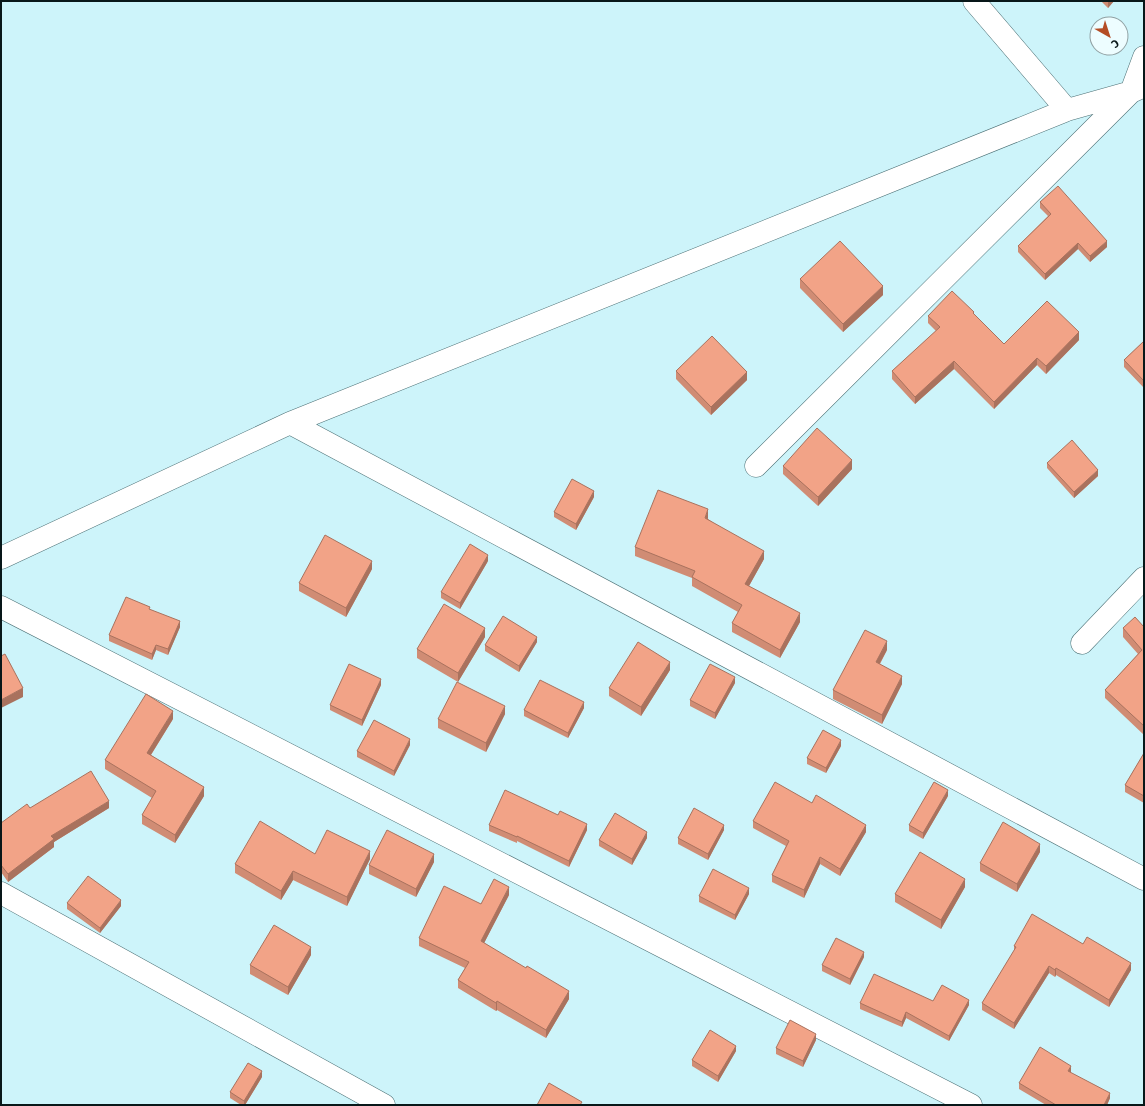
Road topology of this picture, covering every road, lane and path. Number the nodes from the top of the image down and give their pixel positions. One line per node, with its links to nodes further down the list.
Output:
1 (974, 1): 4 (street)
2 (1144, 57): 3 (street)
3 (1138, 89): 4 (street); 6 (street)
4 (1067, 110): 5 (street)
5 (290, 423): 7 (street); 11 (street)
6 (756, 466)
7 (1, 558)
8 (1144, 578): 10 (street)
9 (1, 607): 14 (street)
10 (1082, 643)
11 (1144, 879)
12 (1, 893): 13 (street)
13 (384, 1105)
14 (971, 1105)

